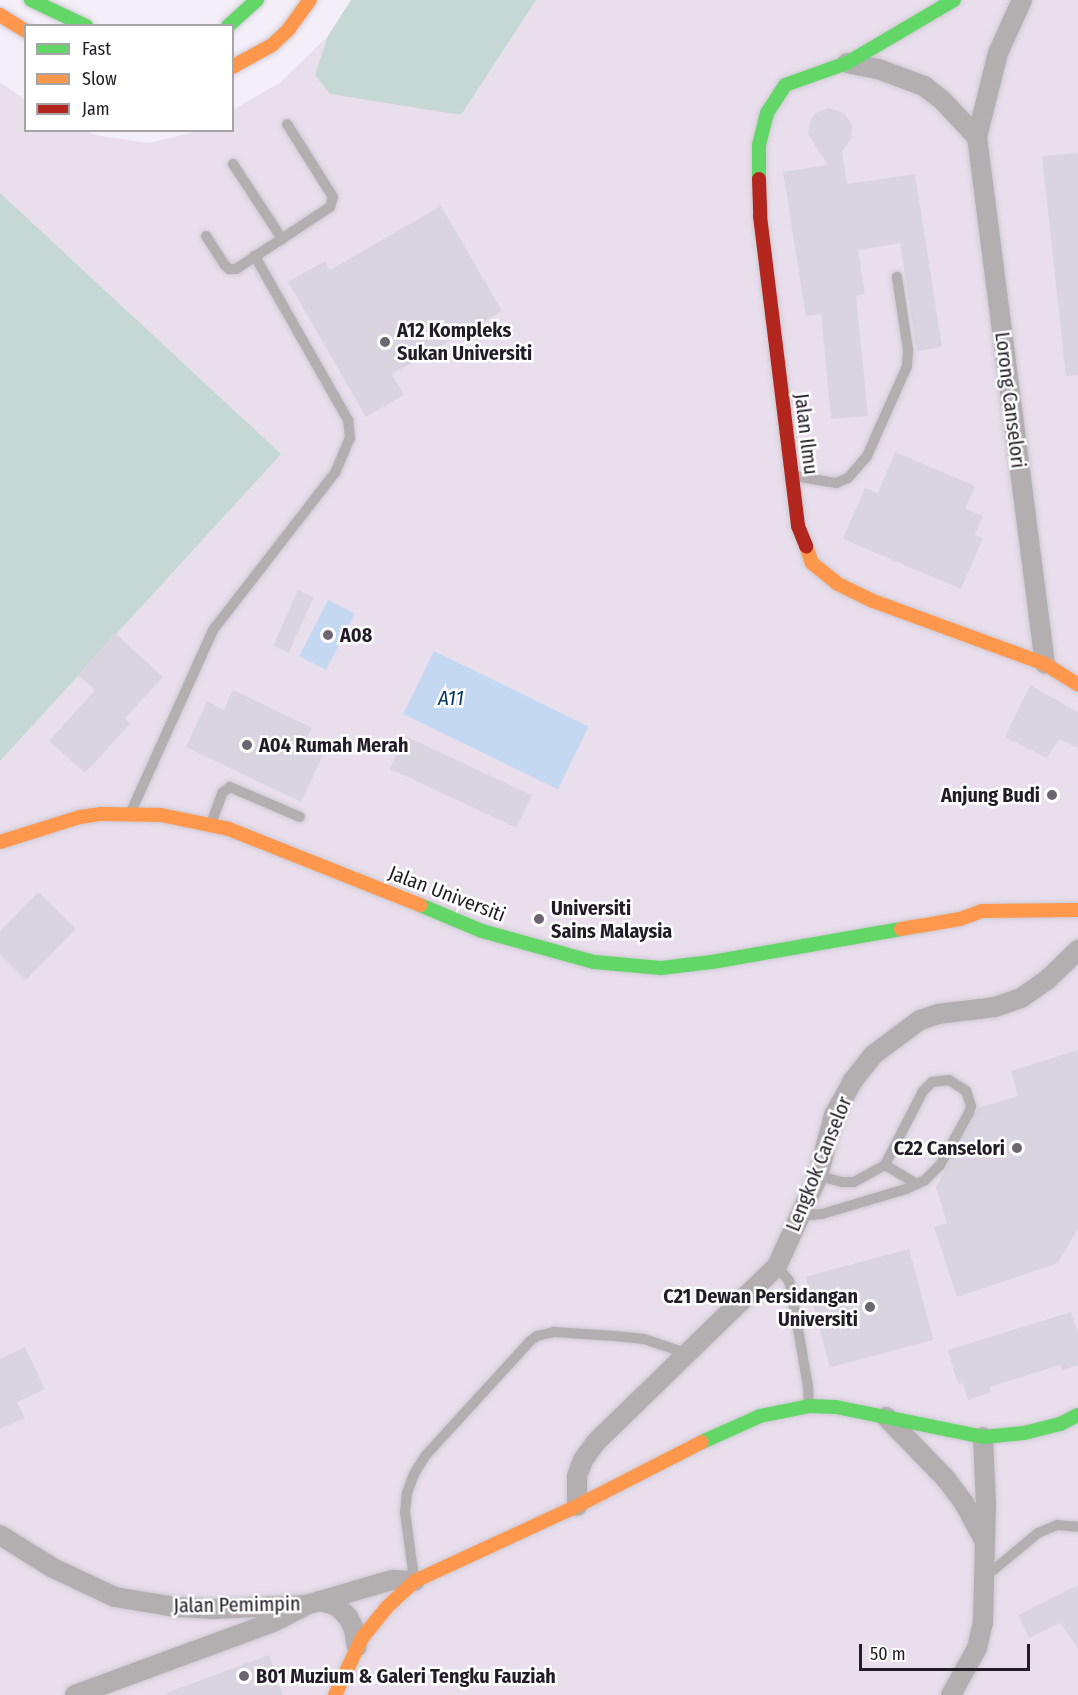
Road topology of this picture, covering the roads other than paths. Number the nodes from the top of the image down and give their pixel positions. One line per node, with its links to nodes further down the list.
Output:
1 (31, 0): 7 (main road)
2 (310, 0): 11 (main road)
3 (954, 0): 10 (main road, Jalan Ilmu)
4 (1022, 0): 13 (street, Lorong Canselori)
5 (255, 3): 8 (main road)
6 (0, 15): 9 (main road)
7 (82, 24)
8 (230, 24)
9 (24, 30)
10 (847, 63): 13 (street); 19 (main road, Jalan Ilmu)
11 (234, 66)
12 (287, 124): 16 (lane)
13 (977, 137): 20 (street, Lorong Canselori)
14 (233, 164): 16 (lane)
15 (206, 236): 17 (lane)
16 (282, 239): 17 (lane)
17 (255, 256): 22 (lane)
18 (897, 277): 19 (lane)
19 (791, 475): 20 (main road, Jalan Ilmu)
20 (1045, 664): 21 (main road, Jalan Ilmu)
21 (1078, 684)
22 (130, 814): 24 (main road, Jalan Universiti); 25 (main road, Jalan Universiti)
23 (300, 817): 24 (lane)
24 (211, 824): 27 (main road, Jalan Universiti)
25 (0, 842)
26 (1078, 910): 27 (main road, Jalan Universiti)
27 (960, 919): 28 (main road)
28 (977, 928)
29 (1078, 950): 31 (street, Lengkok Canselor)
30 (885, 1165): 31 (lane); 32 (lane); 32 (lane)
31 (818, 1176): 33 (street, Lengkok Canselor)
32 (917, 1184): 33 (lane)
33 (800, 1216): 34 (street, Lengkok Canselor)
34 (777, 1266): 35 (street, Lengkok Canselor); 36 (lane)
35 (686, 1353): 40 (street, Lengkok Canselor); 45 (lane)
36 (809, 1406): 38 (main road); 40 (main road)
37 (1078, 1415): 39 (main road)
38 (886, 1417): 39 (main road); 43 (street)
39 (983, 1437): 43 (street)
40 (577, 1506): 45 (main road)
41 (1078, 1527): 44 (lane)
42 (0, 1535): 46 (street, Jalan Pemimpin)
43 (984, 1540): 44 (street)
44 (985, 1577): 50 (street)
45 (415, 1581): 46 (street, Jalan Pemimpin); 47 (main road)
46 (313, 1603): 47 (street); 48 (street)
47 (357, 1647): 49 (main road)
48 (75, 1695)
49 (335, 1695)
50 (951, 1695)

